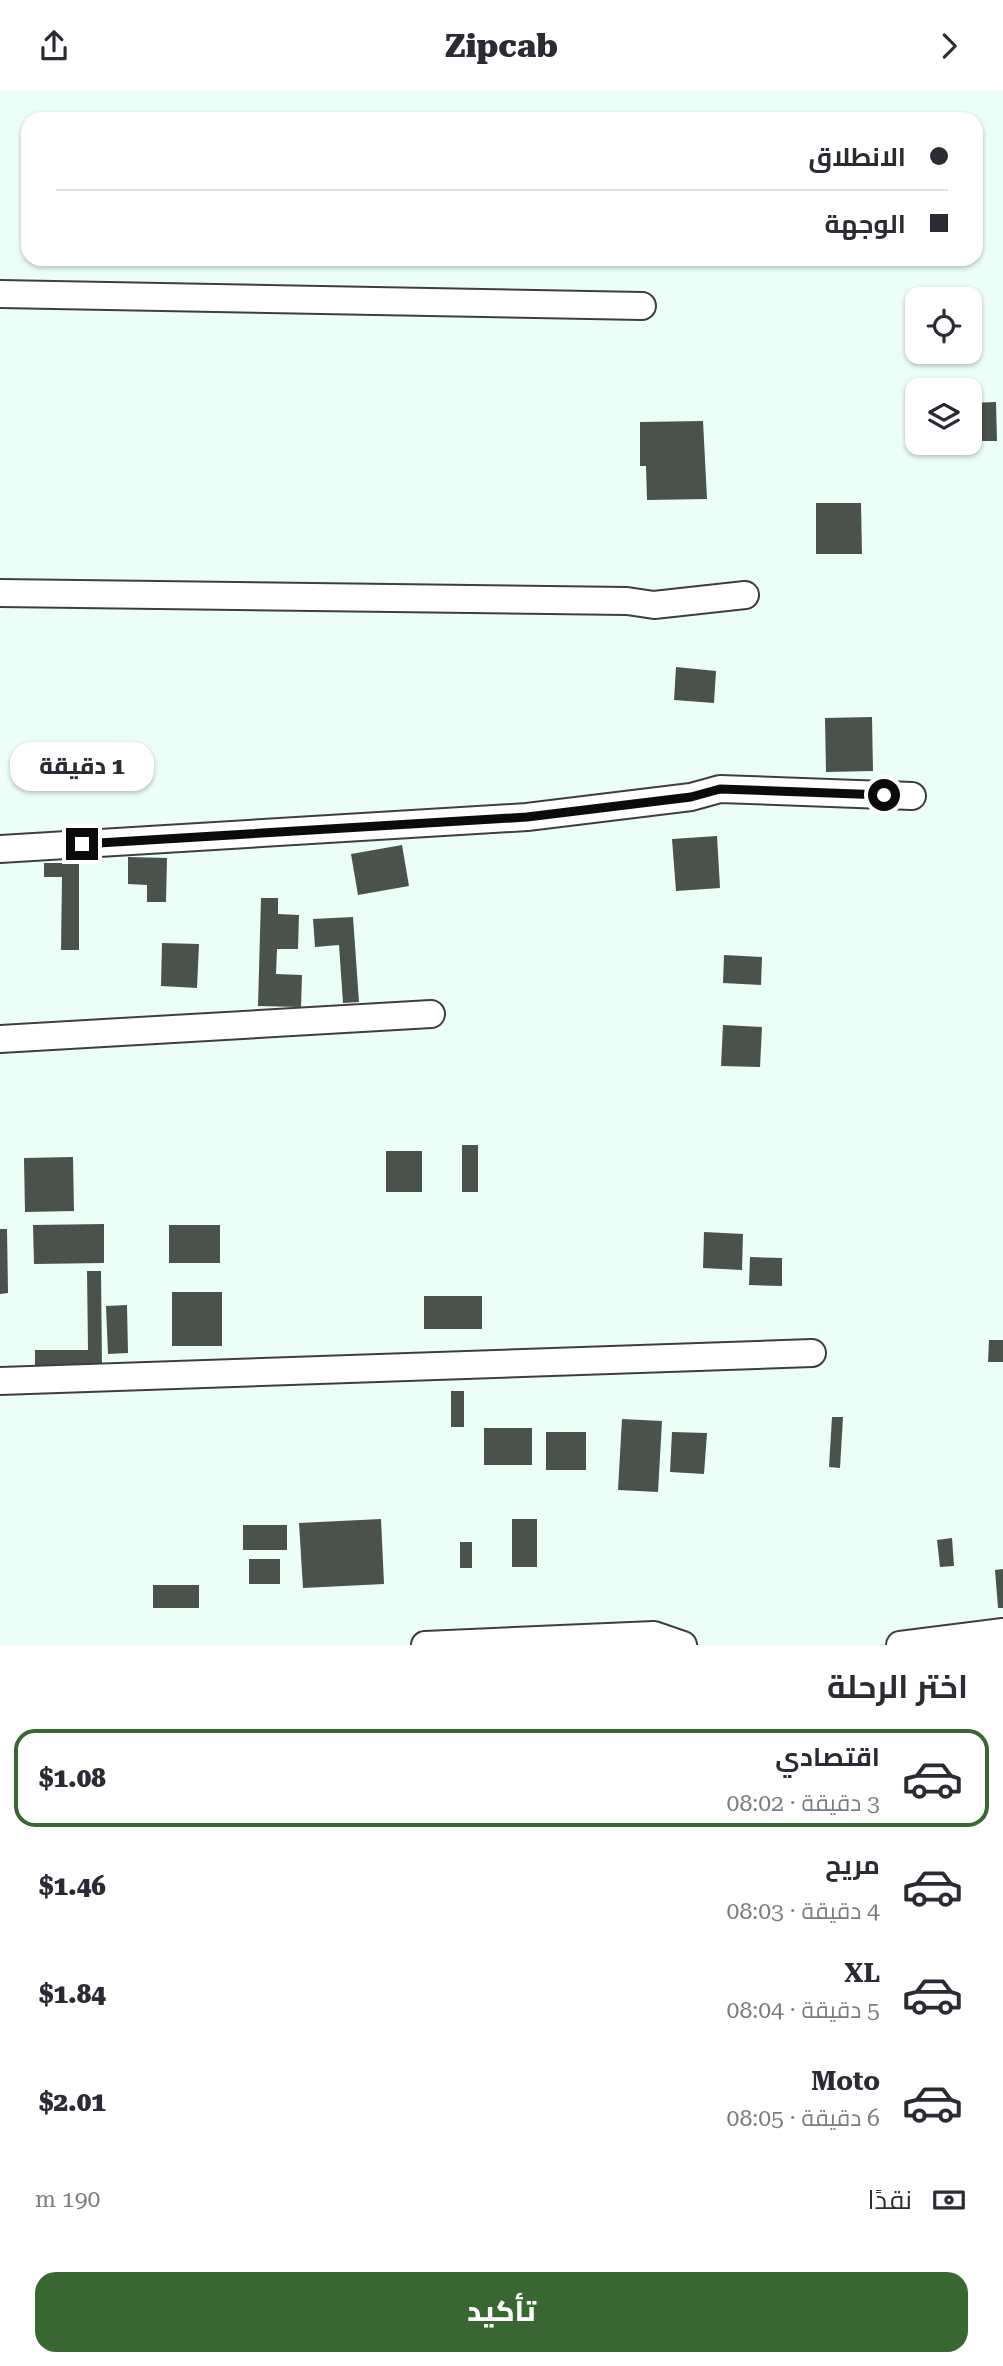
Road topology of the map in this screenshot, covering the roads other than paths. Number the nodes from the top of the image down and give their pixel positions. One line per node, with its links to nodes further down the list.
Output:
1 (0, 294): 2 (street)
2 (642, 306)
3 (0, 593): 4 (street)
4 (745, 594)
5 (912, 796): 6 (street)
6 (0, 849)
7 (431, 1014): 8 (street)
8 (0, 1039)
9 (812, 1353): 10 (street)
10 (0, 1381)
11 (1003, 1632): 14 (street)
12 (425, 1645): 13 (street)
13 (683, 1645)
14 (900, 1645)

